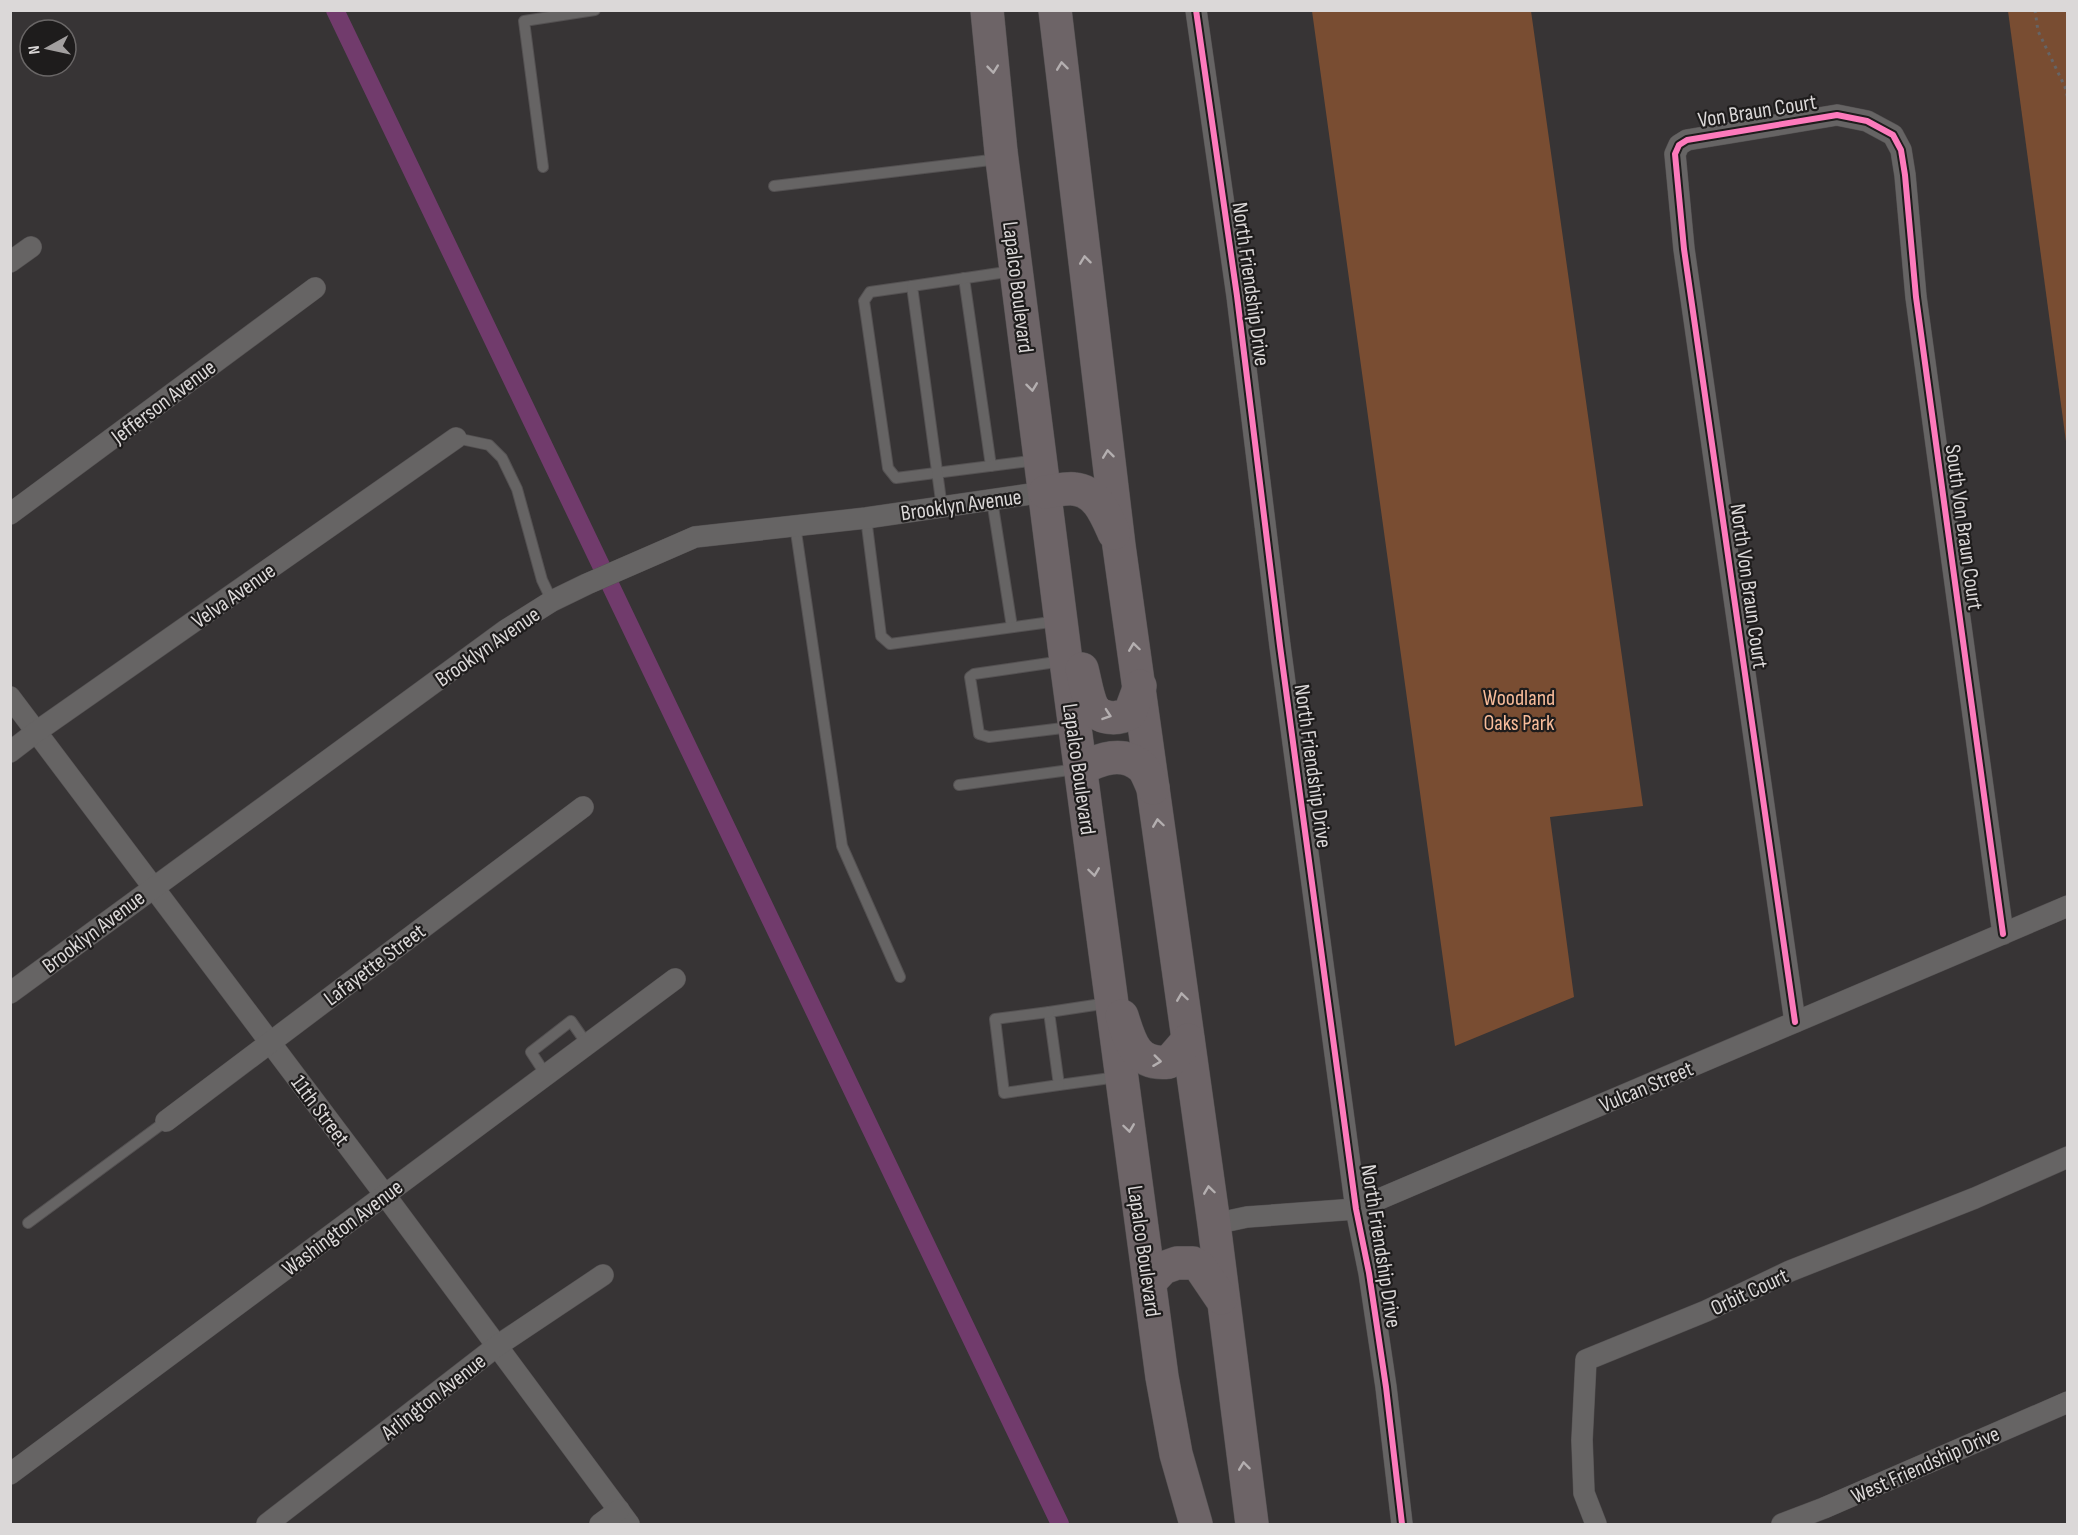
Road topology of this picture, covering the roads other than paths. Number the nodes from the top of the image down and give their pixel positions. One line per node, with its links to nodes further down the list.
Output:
1 (596, 10): 8 (lane)
2 (987, 10): 7 (main road, Lapalco Boulevard, one-way to 7)
3 (1055, 10): 26 (main road, one-way to 3)
4 (1196, 10): 60 (street, North Friendship Drive)
5 (1884, 130): 6 (street, Von Braun Court); 43 (street, South Von Braun Court)
6 (1675, 154): 50 (street, North Von Braun Court)
7 (1002, 158): 9 (lane); 12 (main road, Lapalco Boulevard)
8 (543, 167)
9 (774, 186)
10 (31, 247): 11 (street)
11 (10, 262)
12 (1017, 271): 13 (lane); 17 (main road, Lapalco Boulevard, one-way to 17)
13 (964, 278): 14 (lane); 18 (lane)
14 (912, 286): 19 (lane); 19 (lane)
15 (315, 288): 23 (street, Jefferson Avenue)
16 (456, 438): 28 (lane); 35 (street, Velva Avenue)
17 (1041, 460): 18 (lane); 20 (main road, Lapalco Boulevard)
18 (991, 466): 19 (lane)
19 (938, 473): 22 (lane)
20 (1046, 492): 21 (street, Brooklyn Avenue); 26 (main road); 27 (main road, Lapalco Boulevard)
21 (992, 500): 22 (street, Brooklyn Avenue); 30 (lane)
22 (942, 508): 24 (street, Brooklyn Avenue)
23 (10, 514)
24 (866, 518): 25 (street, Brooklyn Avenue); 30 (lane)
25 (795, 525): 28 (street, Brooklyn Avenue); 45 (lane)
26 (1119, 546): 32 (main road, one-way to 26)
27 (1054, 566): 29 (main road, Lapalco Boulevard); 32 (main road, one-way to 32)
28 (552, 601): 41 (street, Brooklyn Avenue)
29 (1061, 621): 30 (lane); 31 (main road, Lapalco Boulevard)
30 (1012, 627)
31 (1066, 661): 34 (main road, Lapalco Boulevard); 34 (lane)
32 (1140, 686): 39 (main road)
33 (10, 697): 35 (street, 11th Street)
34 (1075, 726): 37 (main road, Lapalco Boulevard)
35 (36, 732): 36 (street, Velva Avenue); 41 (street, 11th Street)
36 (10, 752)
37 (1080, 769): 38 (lane); 39 (main road); 44 (main road, Lapalco Boulevard, one-way to 44)
38 (958, 785)
39 (1153, 788): 51 (main road, one-way to 39)
40 (584, 807): 52 (street, Lafayette Street)
41 (152, 887): 47 (street, Brooklyn Avenue); 52 (street, 11th Street)
42 (2067, 906): 43 (street, Vulcan Street)
43 (2003, 934): 50 (street, Vulcan Street)
44 (1106, 959): 48 (main road, Lapalco Boulevard); 51 (main road, one-way to 51)
45 (900, 978)
46 (675, 979): 53 (street, Washington Avenue)
47 (10, 993)
48 (1111, 1003): 49 (lane); 55 (main road, Lapalco Boulevard)
49 (1049, 1011): 56 (lane); 56 (lane)
50 (1795, 1022): 60 (street, Vulcan Street)
51 (1188, 1040): 62 (main road, one-way to 51)
52 (269, 1042): 57 (street, Lafayette Street); 59 (street, 11th Street)
53 (587, 1044): 54 (street, Washington Avenue); 54 (lane)
54 (546, 1075): 59 (street, Washington Avenue)
55 (1122, 1077): 56 (lane); 64 (main road, Lapalco Boulevard, one-way to 64)
56 (1059, 1085)
57 (166, 1121): 61 (lane)
58 (2067, 1157): 77 (street, Orbit Court)
59 (385, 1195): 66 (street, 11th Street); 69 (street, Washington Avenue)
60 (1356, 1209): 62 (street, Vulcan Street); 76 (street, North Friendship Drive)
61 (28, 1223)
62 (1214, 1224): 65 (main road)
63 (603, 1275): 66 (street, Arlington Avenue)
64 (1149, 1282): 65 (main road); 67 (main road, Lapalco Boulevard)
65 (1222, 1300): 75 (main road, one-way to 65)
66 (497, 1346): 70 (street, 11th Street); 71 (street, Arlington Avenue)
67 (1162, 1377): 73 (main road); 74 (main road, Lapalco Boulevard)
68 (2067, 1402): 78 (street, West Friendship Drive)
69 (10, 1474)
70 (624, 1517): 72 (street)
71 (267, 1524)
72 (600, 1524)
73 (1180, 1524)
74 (1196, 1524)
75 (1252, 1524)
76 (1402, 1524)
77 (1596, 1524)
78 (1782, 1524)

